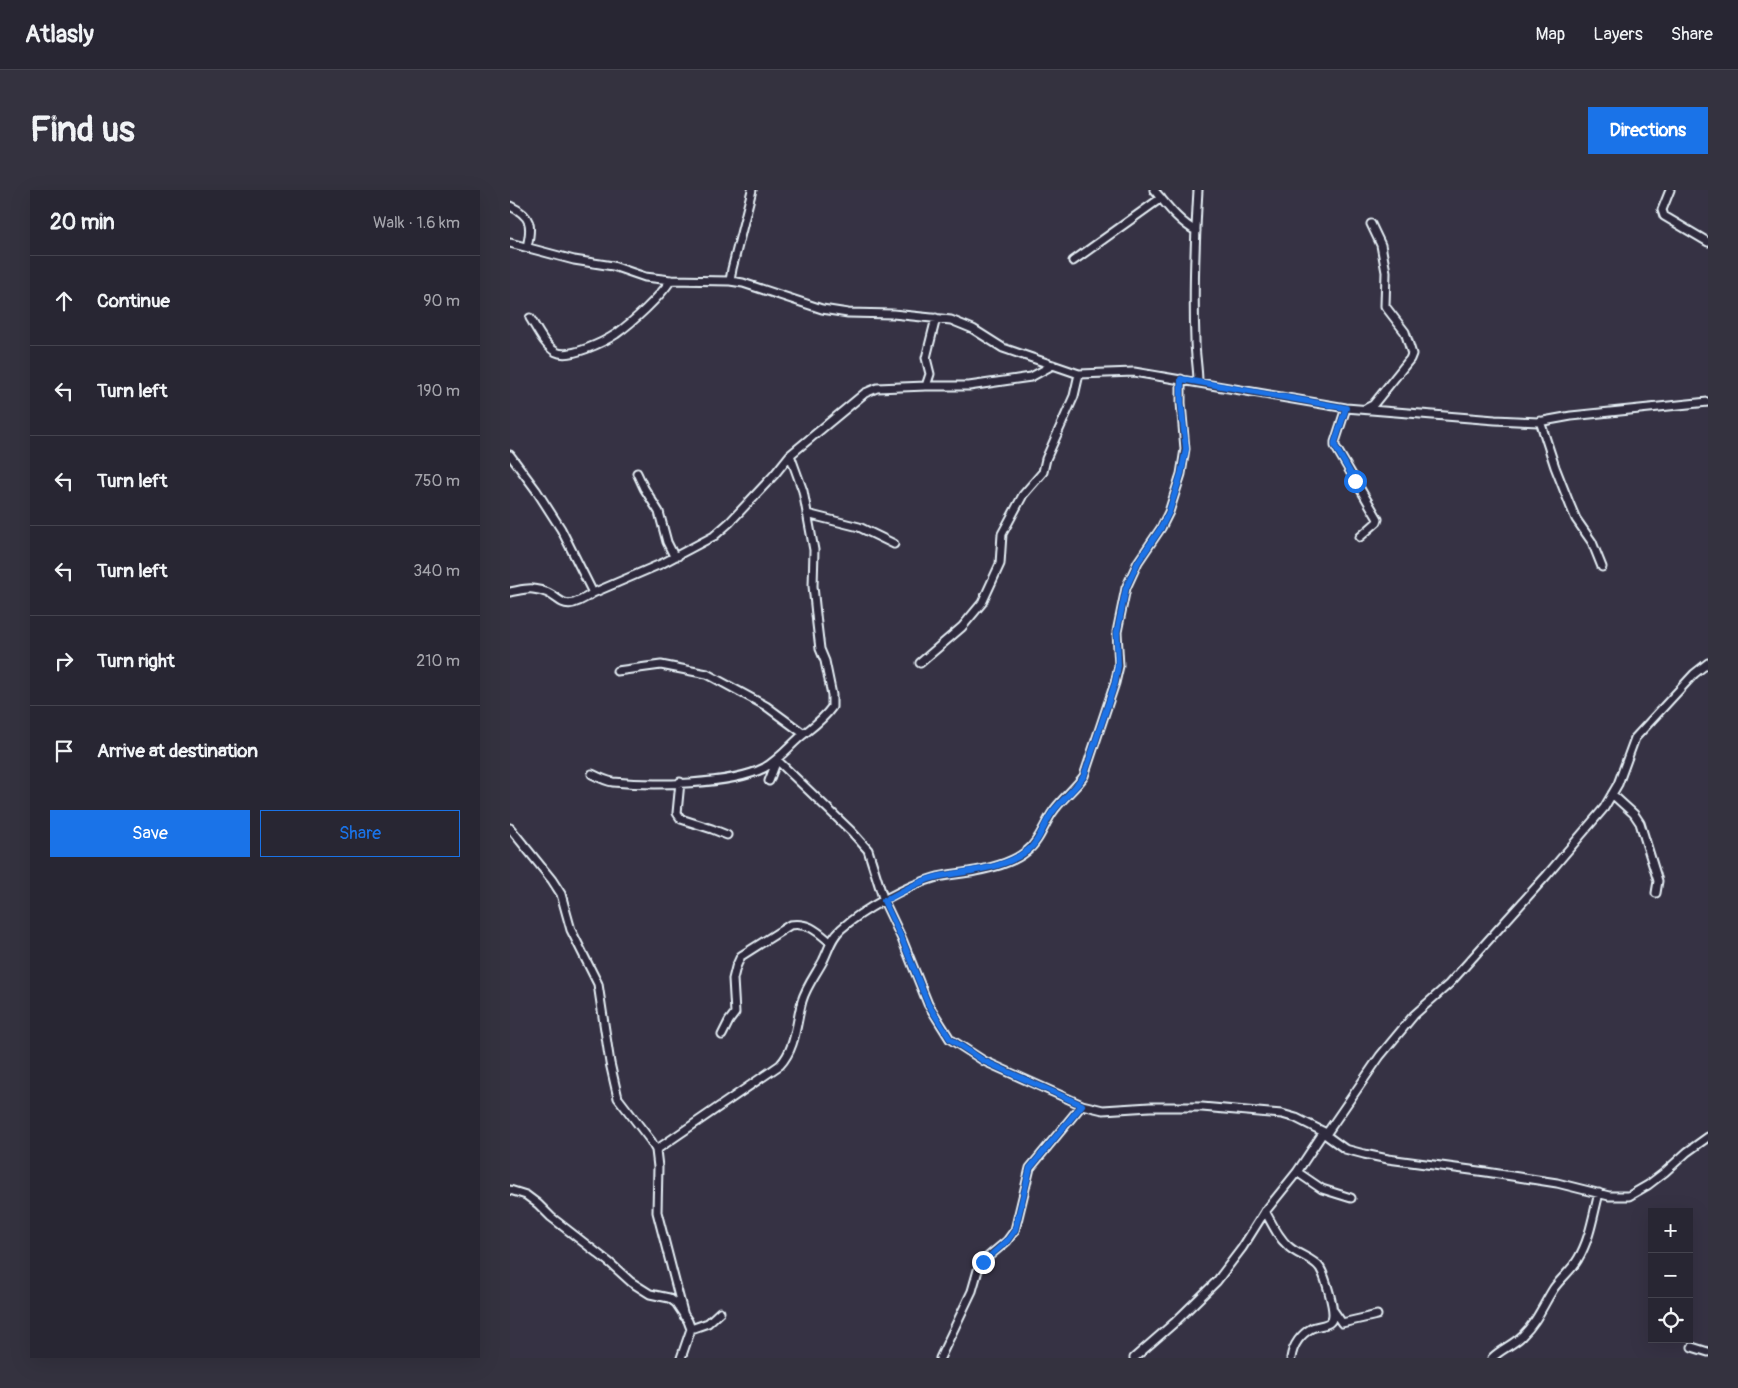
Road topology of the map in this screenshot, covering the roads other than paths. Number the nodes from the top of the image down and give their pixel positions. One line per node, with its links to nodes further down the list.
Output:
1 (752, 190): 14 (street)
2 (1154, 190): 5 (street)
3 (1198, 190): 8 (street)
4 (1670, 190): 9 (street)
5 (1161, 198): 8 (street); 12 (street)
6 (510, 206): 11 (street)
7 (1370, 224): 24 (street)
8 (1196, 230): 20 (street)
9 (1708, 242)
10 (510, 243): 11 (street)
11 (527, 247): 13 (street)
12 (1074, 261)
13 (671, 280): 14 (street); 15 (street)
14 (730, 281): 16 (street)
15 (530, 318)
16 (936, 318): 17 (street); 21 (street)
17 (1054, 365): 18 (street); 21 (street)
18 (1079, 374): 19 (street); 36 (street)
19 (1181, 379): 20 (street); 48 (street)
20 (1198, 382): 23 (street)
21 (926, 386): 27 (street)
22 (1708, 402): 25 (street)
23 (1346, 408): 24 (street); 30 (street)
24 (1367, 409): 25 (street)
25 (1540, 421): 33 (street)
26 (510, 455): 35 (street)
27 (790, 455): 29 (street); 32 (street)
28 (637, 473): 32 (street)
29 (807, 514): 31 (street); 39 (street)
30 (1360, 537)
31 (894, 544)
32 (678, 556): 35 (street)
33 (1602, 566)
34 (510, 592): 35 (street)
35 (593, 593)
36 (920, 663)
37 (1708, 663): 44 (street)
38 (617, 671): 39 (street)
39 (804, 734): 40 (street)
40 (777, 760): 42 (street); 43 (street); 48 (street)
41 (592, 774): 43 (street)
42 (769, 781)
43 (680, 782): 46 (street)
44 (1612, 794): 47 (street); 52 (street)
45 (510, 828): 54 (street)
46 (727, 836)
47 (1656, 893)
48 (884, 901): 49 (street); 51 (street)
49 (830, 942): 50 (street); 54 (street)
50 (722, 1035)
51 (1082, 1105): 52 (street); 68 (street)
52 (1325, 1133): 55 (street); 57 (street)
53 (1708, 1137): 57 (street)
54 (656, 1150): 63 (street)
55 (1297, 1172): 58 (street); 59 (street)
56 (510, 1190): 63 (street)
57 (1598, 1194): 71 (street)
58 (1351, 1198)
59 (1265, 1211): 60 (street); 69 (street)
60 (1333, 1310): 62 (street); 70 (street)
61 (720, 1312): 64 (street)
62 (1377, 1315)
63 (684, 1316): 64 (street)
64 (691, 1330): 67 (street)
65 (1692, 1346): 66 (street)
66 (1708, 1352)
67 (681, 1358)
68 (940, 1358)
69 (1134, 1358)
70 (1291, 1358)
71 (1492, 1358)

